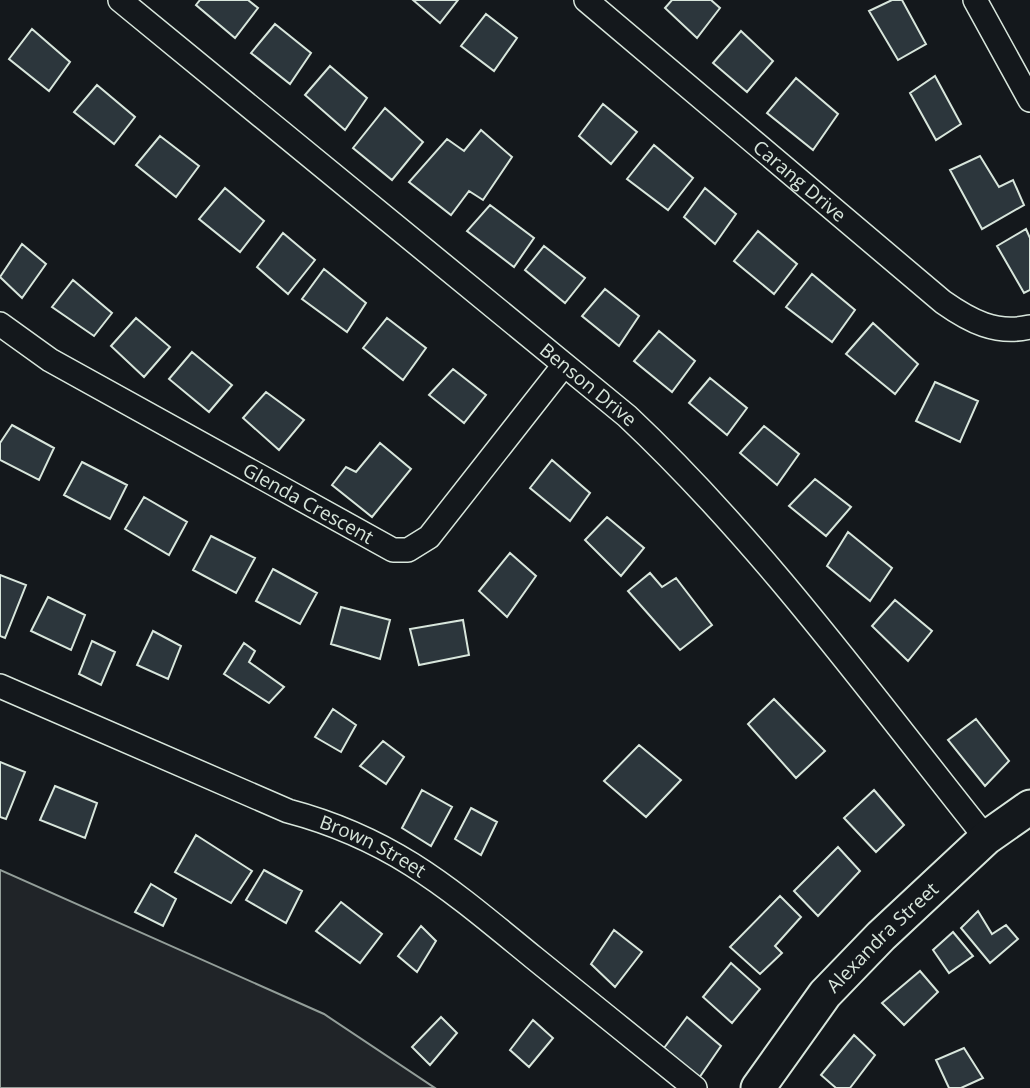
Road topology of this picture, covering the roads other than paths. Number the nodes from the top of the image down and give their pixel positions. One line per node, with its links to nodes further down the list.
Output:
1 (120, 0): 7 (street, Benson Drive)
2 (586, 0): 6 (street, Carang Drive)
3 (975, 0): 4 (street)
4 (1030, 100)
5 (0, 324): 7 (street, Glenda Crescent)
6 (1030, 327)
7 (564, 365): 10 (street, Benson Drive)
8 (0, 686): 11 (street, Brown Street)
9 (1030, 807): 10 (main road, Alexandra Street)
10 (986, 838): 12 (main road, Alexandra Street)
11 (695, 1088)
12 (758, 1088)

